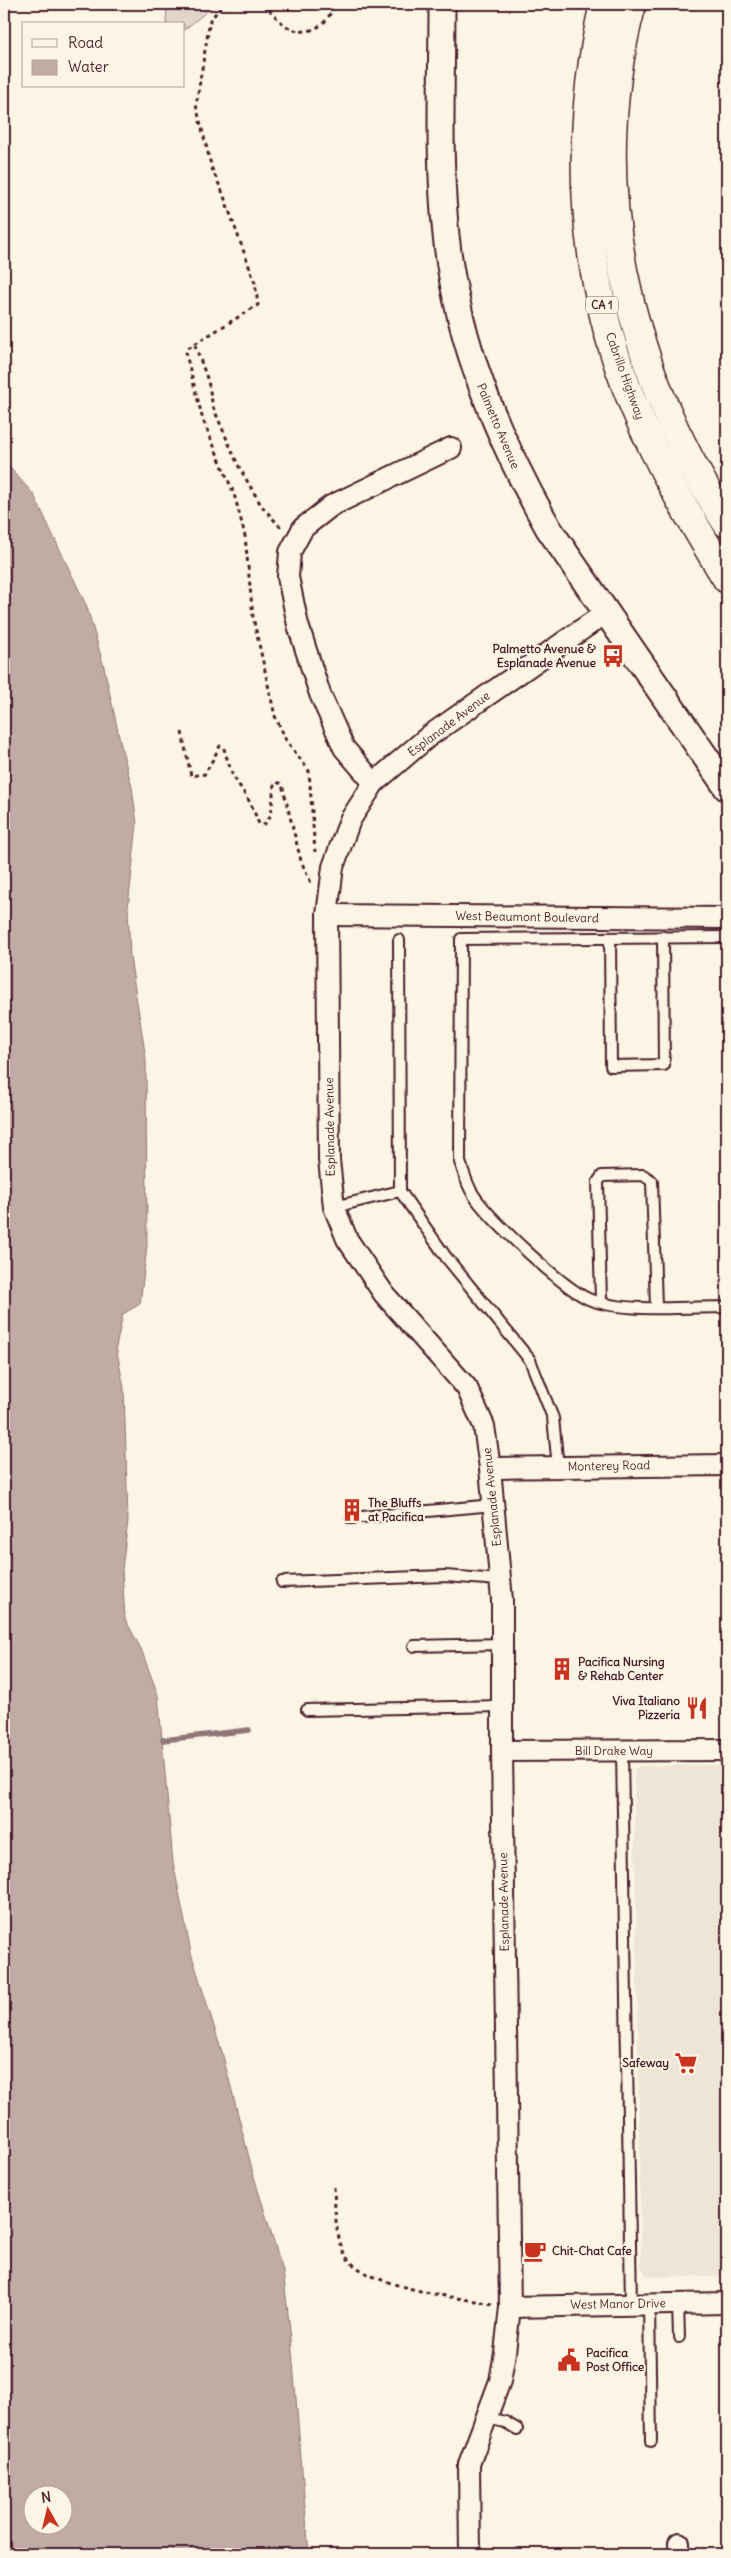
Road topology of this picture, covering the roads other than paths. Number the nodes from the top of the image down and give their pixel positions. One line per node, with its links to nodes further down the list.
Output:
1 (442, 4): 7 (street, Palmetto Avenue)
2 (604, 4): 6 (highway, Cabrillo Highway / CA 1)
3 (632, 4): 5 (highway, Cabrillo Highway / CA 1)
4 (452, 448): 8 (street)
5 (727, 523)
6 (727, 579)
7 (606, 612): 8 (street, Esplanade Avenue); 9 (street, Palmetto Avenue)
8 (374, 783): 10 (street, Esplanade Avenue)
9 (727, 788)
10 (328, 914): 11 (street, West Beaumont Boulevard); 17 (street, Esplanade Avenue)
11 (727, 918)
12 (663, 937): 13 (lane); 14 (lane); 14 (lane)
13 (727, 937)
14 (610, 938): 18 (lane)
15 (399, 940): 16 (lane)
16 (400, 1191): 17 (lane); 22 (lane)
17 (334, 1207): 23 (street, Esplanade Avenue)
18 (601, 1302): 19 (lane); 19 (lane)
19 (656, 1307): 20 (lane)
20 (727, 1307)
21 (727, 1465): 22 (street, Monterey Road)
22 (558, 1467): 23 (street, Monterey Road)
23 (490, 1468): 24 (street, Esplanade Avenue)
24 (494, 1505): 25 (lane); 26 (street, Esplanade Avenue)
25 (351, 1518)
26 (500, 1580): 27 (lane); 28 (street, Esplanade Avenue)
27 (282, 1582)
28 (502, 1644): 29 (lane); 30 (street, Esplanade Avenue)
29 (414, 1646)
30 (502, 1706): 31 (lane); 33 (street, Esplanade Avenue)
31 (307, 1710)
32 (727, 1750): 34 (street, Bill Drake Way)
33 (502, 1751): 34 (street, Bill Drake Way); 38 (street, Esplanade Avenue)
34 (622, 1752): 35 (lane)
35 (640, 2304): 36 (street, West Manor Drive); 38 (street, West Manor Drive); 42 (lane)
36 (678, 2304): 37 (street, West Manor Drive); 39 (lane)
37 (727, 2304)
38 (510, 2307): 40 (street, Esplanade Avenue)
39 (679, 2337)
40 (487, 2418): 41 (lane); 43 (street, Esplanade Avenue)
41 (517, 2429)
42 (650, 2442)
43 (470, 2554)

